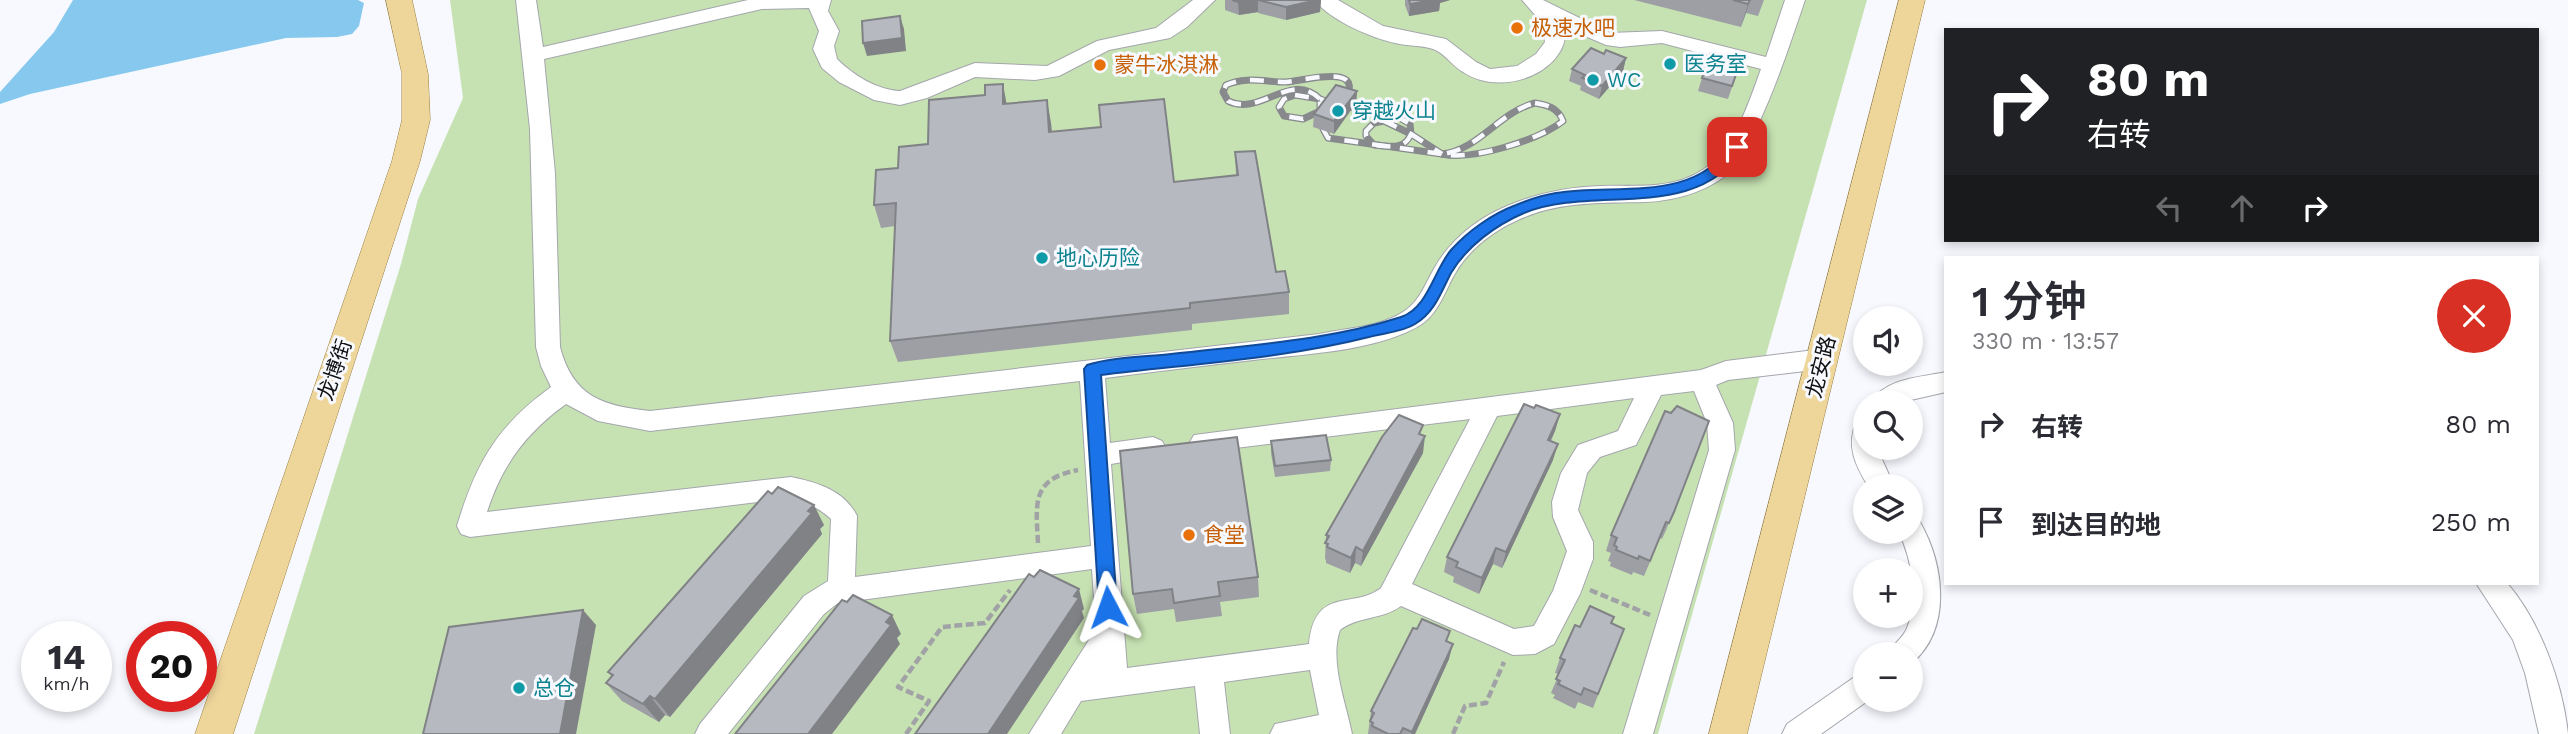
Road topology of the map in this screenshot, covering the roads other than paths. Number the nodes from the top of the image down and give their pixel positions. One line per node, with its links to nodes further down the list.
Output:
1 (399, 0): 33 (main road, 龙博街)
2 (526, 0): 9 (lane)
3 (1205, 0): 7 (lane)
4 (1325, 0): 8 (lane)
5 (1795, 0): 10 (lane)
6 (1912, 0): 11 (main road, 龙安路)
7 (821, 1): 9 (lane)
8 (1537, 5): 10 (lane)
9 (535, 55): 16 (lane)
10 (1773, 65): 12 (lane)
11 (1823, 359): 13 (lane); 39 (main road, 龙安路)
12 (1092, 369): 16 (lane); 19 (lane)
13 (1702, 380): 15 (lane); 38 (lane)
14 (1944, 382): 17 (lane)
15 (1652, 387): 18 (lane); 24 (lane)
16 (566, 390): 23 (lane)
17 (1910, 390)
18 (1489, 407): 19 (lane); 24 (lane)
19 (1099, 461): 21 (lane)
20 (1920, 544): 26 (lane)
21 (1105, 556): 23 (lane); 25 (lane)
22 (2492, 585): 41 (lane)
23 (841, 590): 34 (lane)
24 (1395, 590): 27 (lane)
25 (1110, 632): 29 (lane); 30 (lane)
26 (1913, 642)
27 (1323, 655): 28 (lane); 32 (lane)
28 (1208, 671): 29 (lane); 36 (lane)
29 (1114, 684): 30 (lane)
30 (1073, 689): 35 (lane)
31 (1853, 694): 40 (lane)
32 (1337, 730): 37 (lane)
33 (214, 734)
34 (710, 734)
35 (1044, 734)
36 (1215, 734)
37 (1285, 734)
38 (1638, 734)
39 (1728, 734)
40 (1797, 734)
41 (2554, 734)

